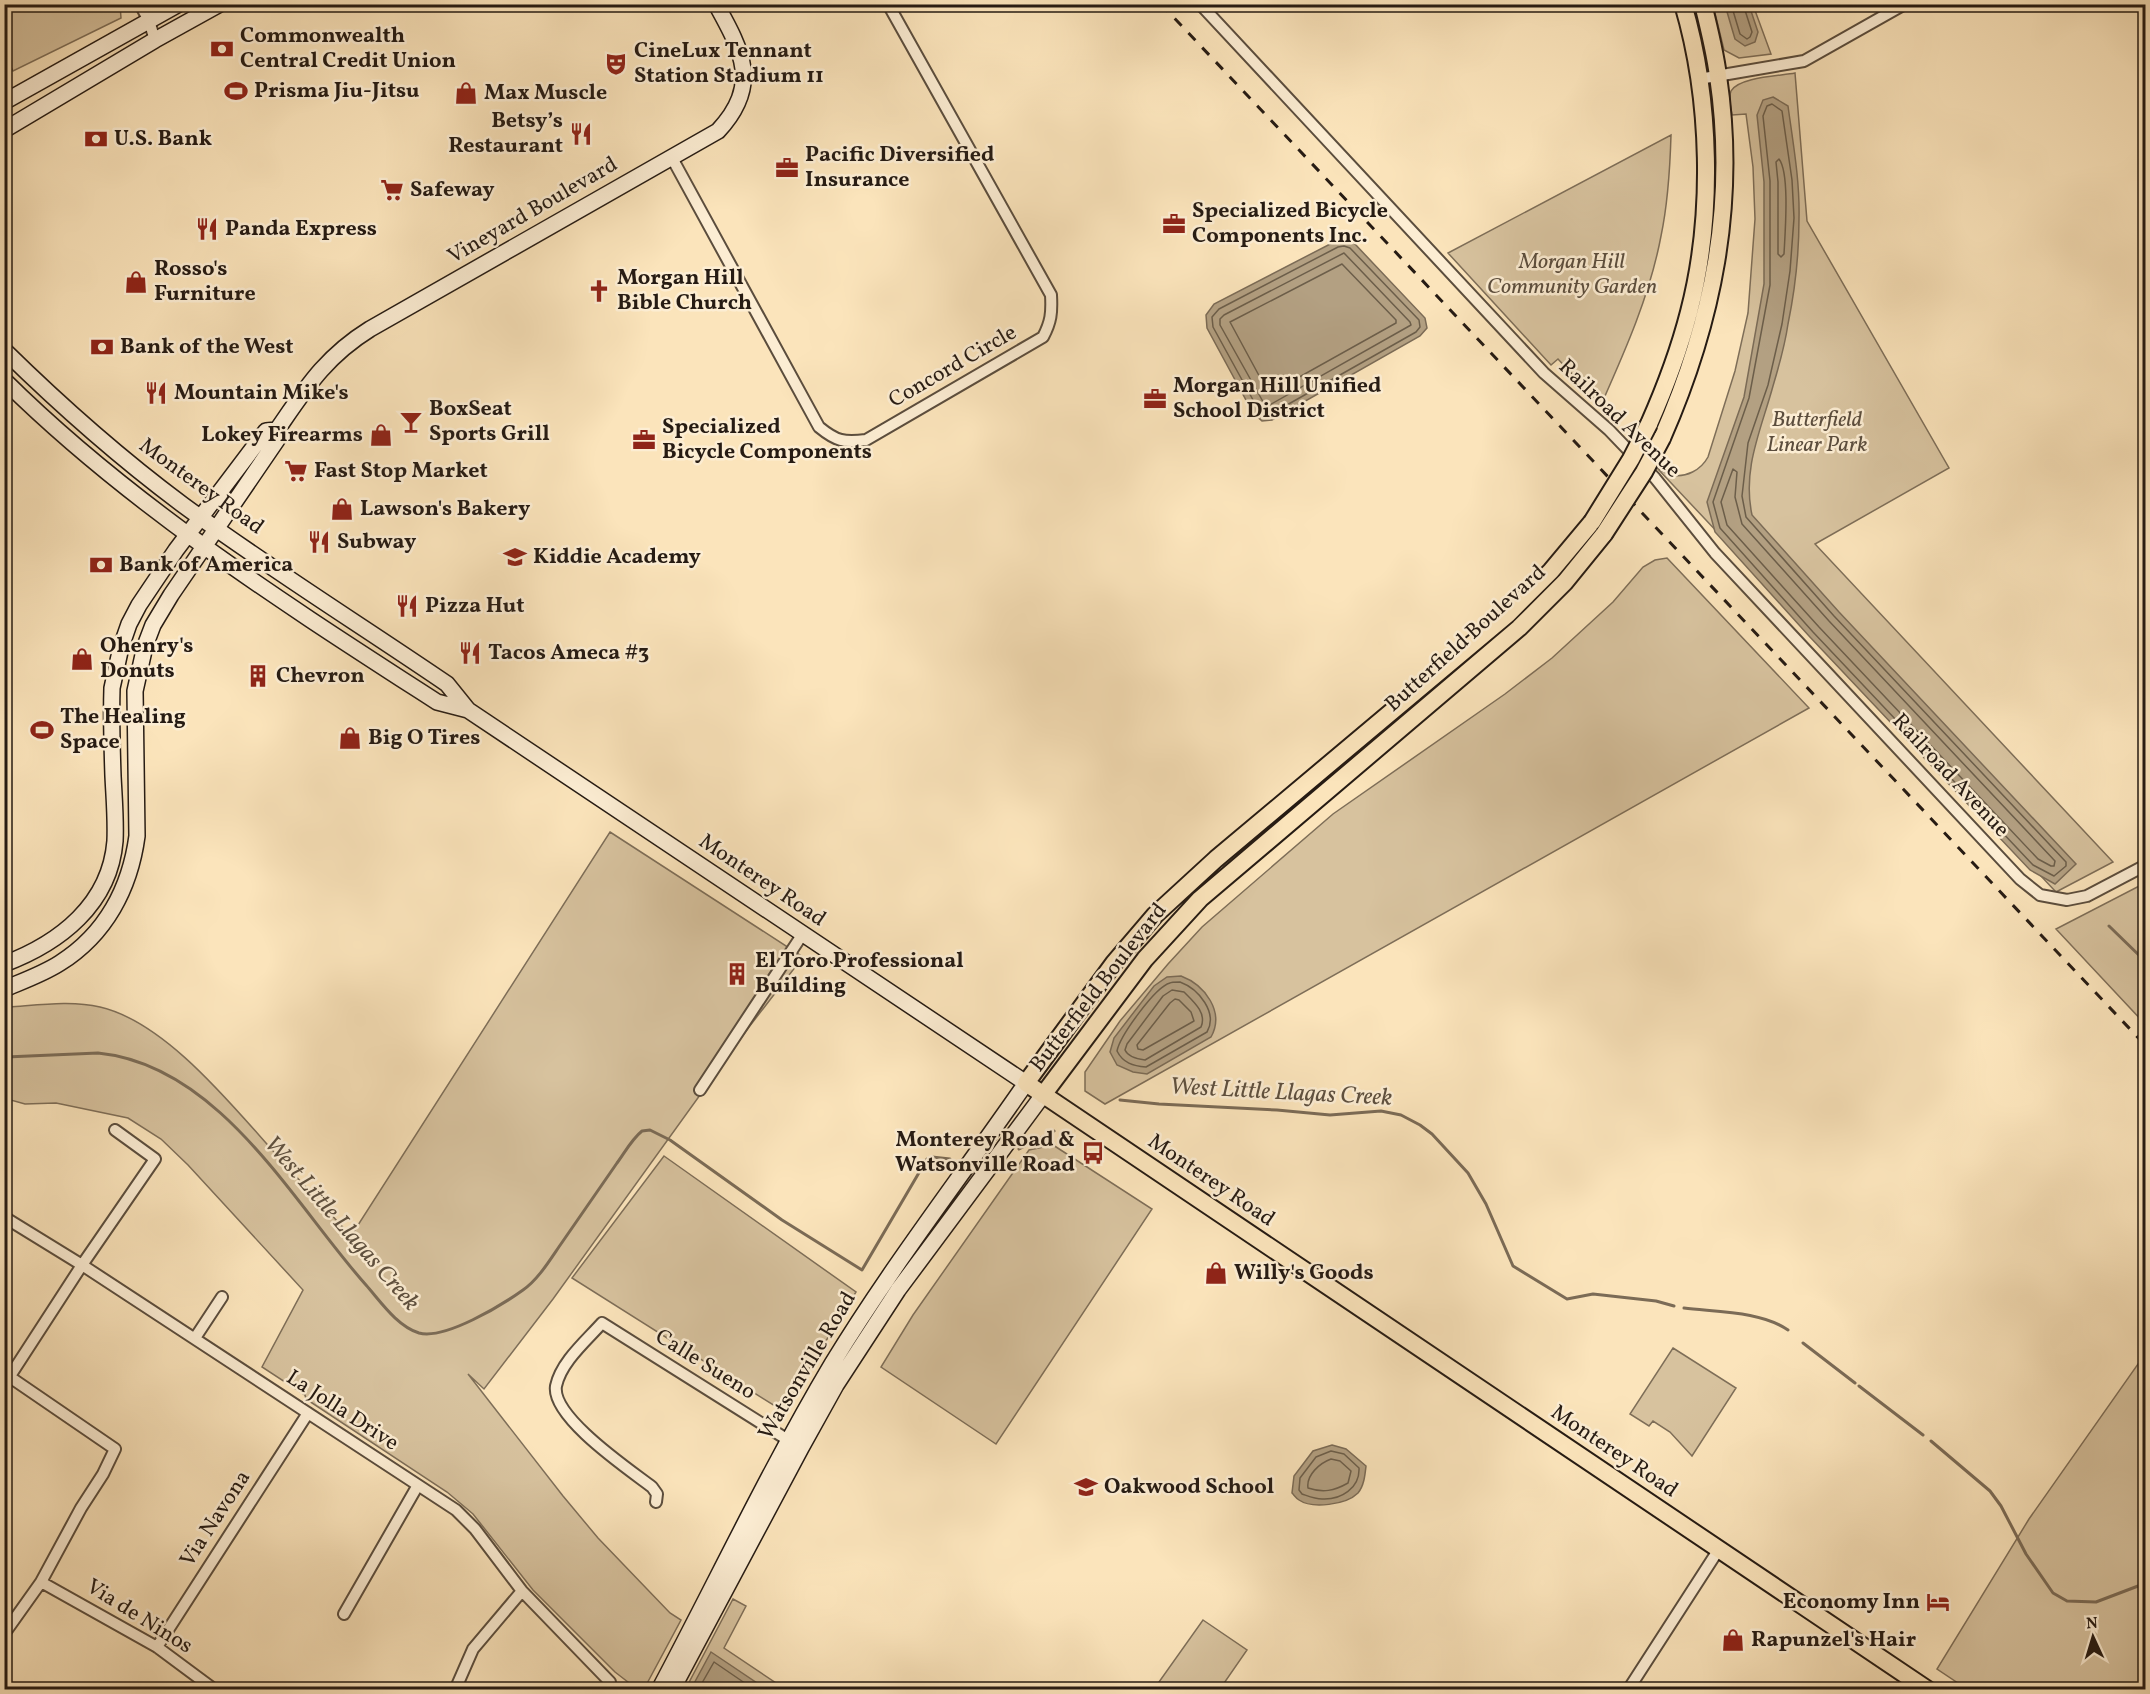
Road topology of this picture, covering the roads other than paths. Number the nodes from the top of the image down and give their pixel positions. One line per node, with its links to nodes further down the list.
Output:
1 (140, 4): 10 (street)
2 (179, 4): 10 (main road)
3 (220, 4): 11 (main road)
4 (888, 4): 16 (street, Concord Circle)
5 (1200, 4): 25 (street, Railroad Avenue)
6 (1683, 4): 13 (main road, Butterfield Boulevard)
7 (1703, 4): 12 (main road, Butterfield Boulevard)
8 (1905, 4): 12 (street)
9 (718, 5): 16 (main road, Vineyard Boulevard)
10 (149, 21): 11 (street); 14 (main road)
11 (159, 38): 15 (main road)
12 (1718, 76): 13 (street); 31 (main road, Butterfield Boulevard, bridge)
13 (1699, 79): 29 (main road, Butterfield Boulevard, bridge)
14 (4, 102)
15 (4, 130)
16 (672, 158): 19 (main road, Vineyard Boulevard)
17 (4, 350): 20 (main road, Monterey Road)
18 (4, 380): 22 (main road, Monterey Road)
19 (277, 430): 20 (main road, Vineyard Boulevard); 21 (main road, Vineyard Boulevard)
20 (200, 517): 21 (main road, Monterey Road); 22 (main road, Vineyard Boulevard)
21 (216, 528): 23 (main road, Vineyard Boulevard); 24 (main road, Monterey Road)
22 (188, 534): 23 (main road, Monterey Road); 27 (main road, Vineyard Boulevard)
23 (204, 545): 24 (main road, Monterey Road); 28 (main road, Vineyard Boulevard)
24 (468, 710): 26 (main road, Monterey Road)
25 (2145, 866)
26 (802, 935): 29 (main road, Monterey Road); 30 (street)
27 (4, 964)
28 (4, 989)
29 (1026, 1083): 31 (main road, Monterey Road); 39 (main road, Watsonville Road)
30 (699, 1090)
31 (1043, 1095): 42 (main road, Monterey Road); 47 (main road, Watsonville Road)
32 (115, 1130): 34 (street)
33 (4, 1216): 34 (street, La Jolla Drive)
34 (82, 1265): 36 (street, La Jolla Drive); 37 (street)
35 (222, 1297): 36 (street)
36 (195, 1338): 38 (street, La Jolla Drive)
37 (7, 1374): 43 (street)
38 (308, 1413): 40 (street, La Jolla Drive); 48 (street, Via Navona)
39 (788, 1440): 41 (street, Calle Sueno); 47 (main road, Watsonville Road)
40 (418, 1485): 44 (street, La Jolla Drive); 45 (street)
41 (656, 1502)
42 (1719, 1549): 54 (street); 55 (main road, Monterey Road)
43 (41, 1581): 46 (street); 48 (street, Via de Ninos)
44 (522, 1591): 50 (street); 51 (street, La Jolla Drive)
45 (344, 1614)
46 (4, 1634)
47 (690, 1644): 52 (main road, Watsonville Road); 53 (main road, Watsonville Road)
48 (156, 1647): 49 (street, Via de Ninos)
49 (215, 1689)
50 (455, 1689)
51 (611, 1689)
52 (659, 1689)
53 (672, 1689)
54 (1628, 1689)
55 (1928, 1689)

